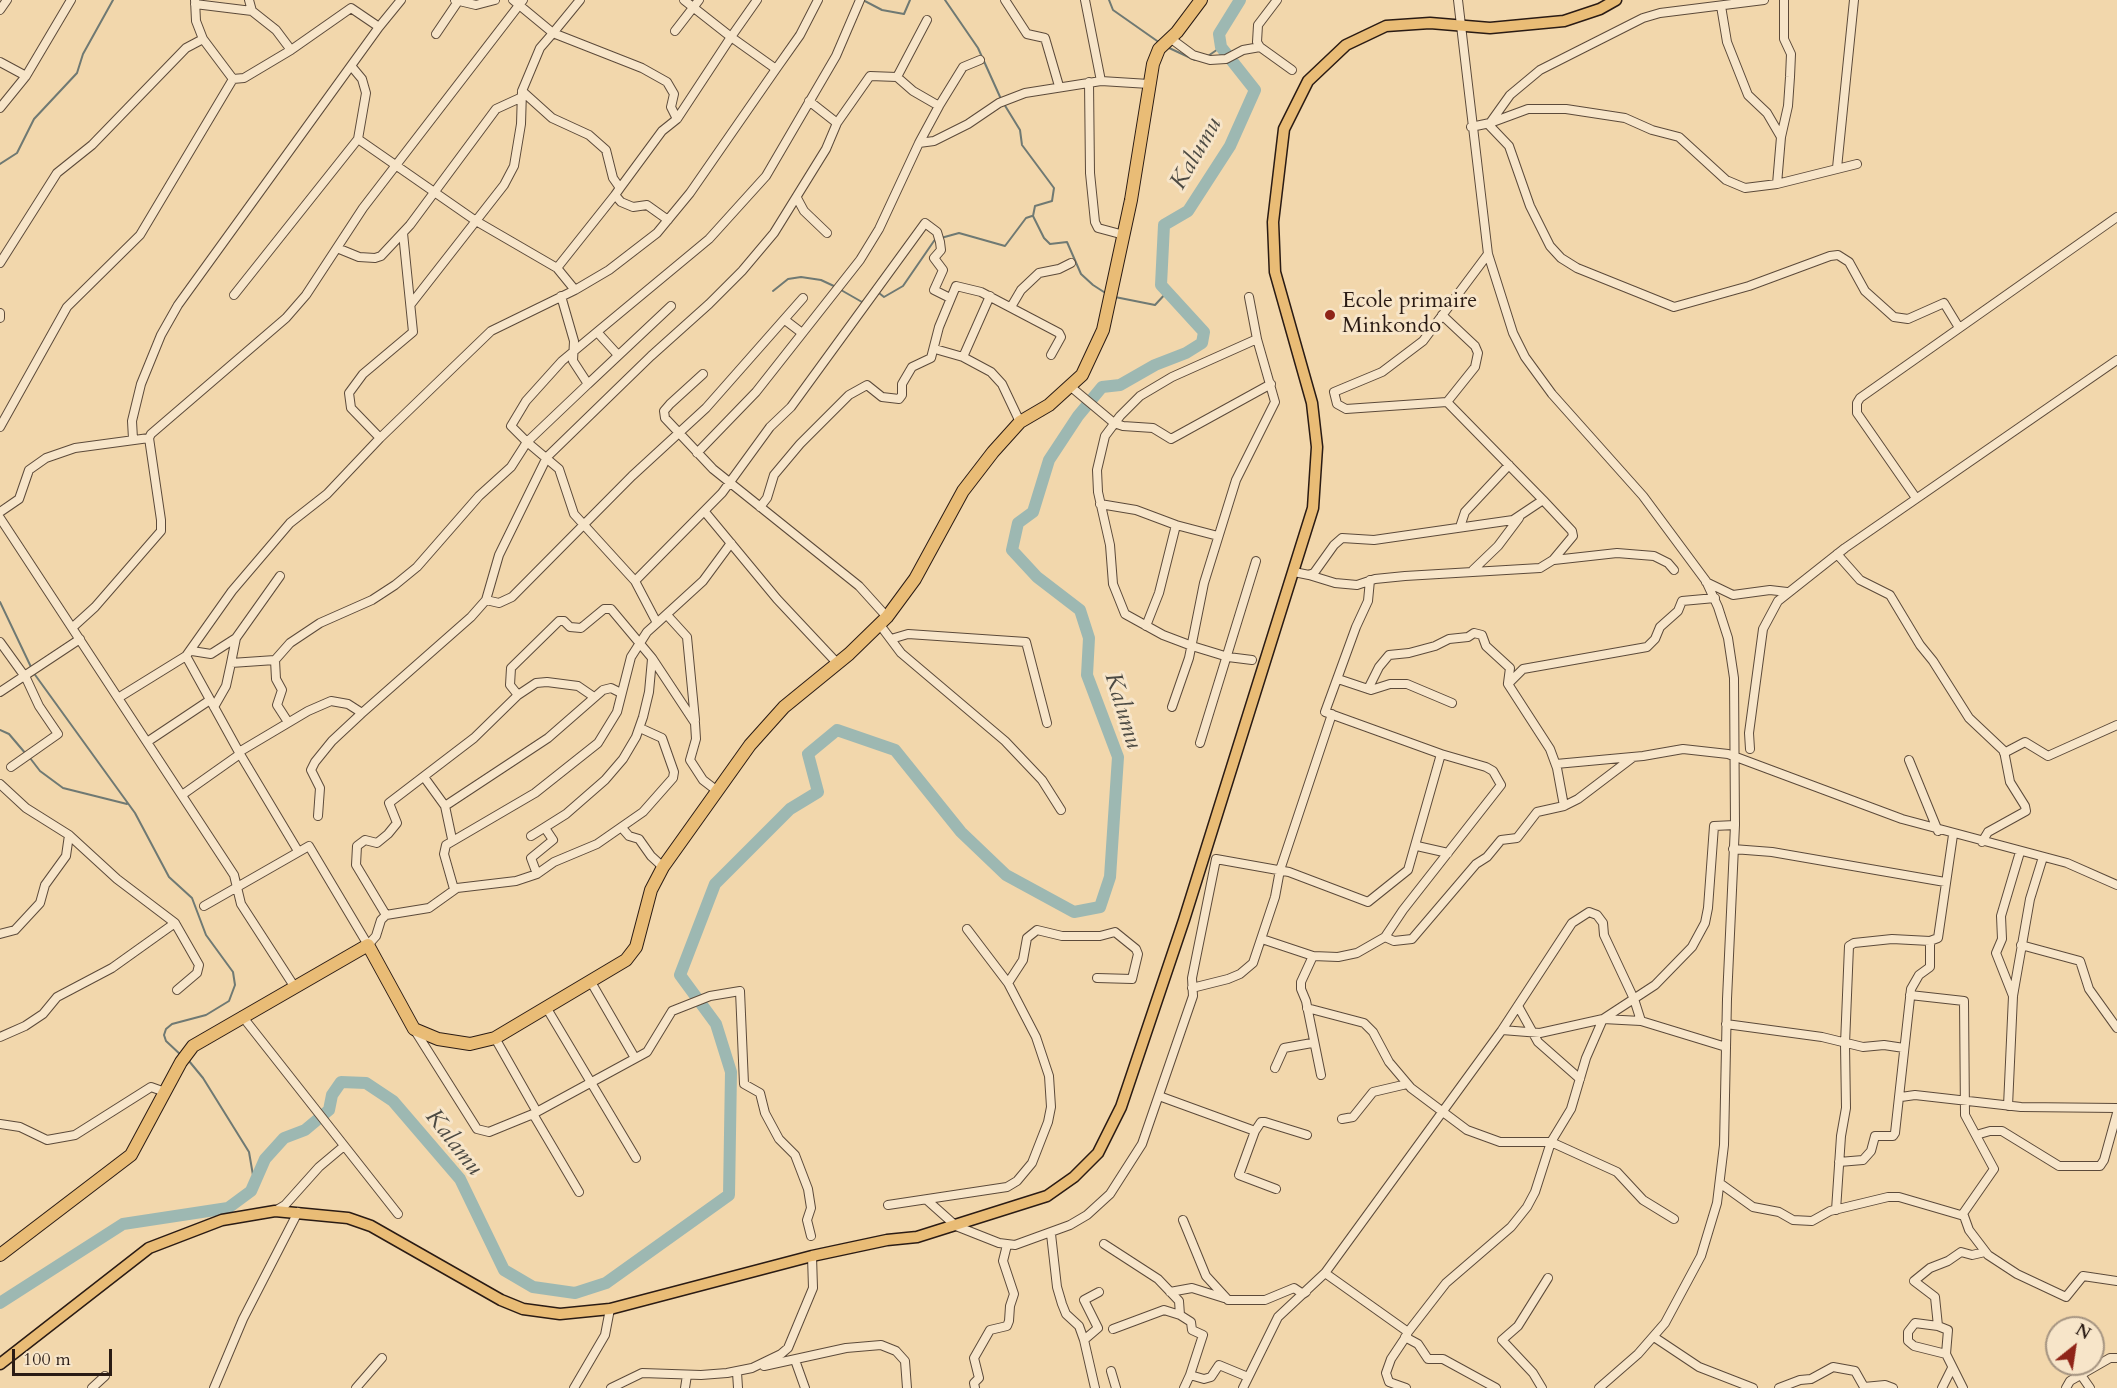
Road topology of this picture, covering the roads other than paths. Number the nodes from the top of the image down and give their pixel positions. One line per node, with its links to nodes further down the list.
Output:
1 (7, 0): 25 (street)
2 (71, 0): 43 (street)
3 (249, 0): 26 (street)
4 (401, 0): 29 (street)
5 (457, 0): 6 (street); 32 (street)
6 (495, 0)
7 (580, 0): 31 (street)
8 (684, 0): 23 (street)
9 (757, 0): 33 (street)
10 (818, 0): 41 (street)
11 (1005, 0): 49 (street)
12 (1085, 0): 46 (street)
13 (1201, 0): 35 (highway)
14 (1277, 0): 36 (street)
15 (1458, 0): 28 (street)
16 (1616, 0): 28 (main road)
17 (1764, 0): 24 (street)
18 (1784, 0): 58 (street)
19 (1854, 0): 63 (street)
20 (519, 1): 31 (street); 62 (street)
21 (195, 2): 26 (street); 34 (street)
22 (859, 2): 51 (street)
23 (696, 4): 30 (street); 33 (street)
24 (1721, 6): 56 (street); 58 (street)
25 (0, 10)
26 (252, 11): 37 (street)
27 (927, 20): 44 (street)
28 (1460, 25): 57 (street); 138 (main road)
29 (379, 27): 37 (street); 40 (street)
30 (675, 31)
31 (553, 33): 50 (street); 54 (street)
32 (436, 34)
33 (731, 37): 41 (street); 54 (street)
34 (203, 39): 45 (street); 76 (street)
35 (1165, 43): 36 (street); 48 (highway)
36 (1260, 47): 42 (street)
37 (291, 50): 45 (street)
38 (980, 60): 52 (street)
39 (0, 62): 43 (street)
40 (351, 67): 59 (street); 114 (street)
41 (776, 69): 69 (street)
42 (1292, 69)
43 (26, 76): 53 (street)
44 (897, 77): 52 (street); 55 (street)
45 (233, 79): 110 (street)
46 (1101, 81): 47 (street); 48 (street)
47 (1089, 82): 49 (street); 73 (street)
48 (1149, 84): 73 (highway)
49 (1059, 86): 60 (street)
50 (521, 95): 65 (street); 66 (street); 70 (street)
51 (809, 101): 55 (street); 94 (street)
52 (939, 106): 60 (street)
53 (0, 108)
54 (677, 118): 66 (street)
55 (837, 123): 67 (street)
56 (1489, 123): 57 (street); 64 (street); 93 (street)
57 (1471, 127): 75 (street)
58 (1781, 137): 64 (street)
59 (358, 139): 62 (street); 80 (street)
60 (919, 143): 95 (street)
61 (1857, 164): 63 (street)
62 (396, 165): 65 (street); 74 (street)
63 (1837, 168): 64 (street)
64 (1777, 184)
65 (435, 192): 70 (street); 71 (street)
66 (617, 192): 69 (street); 78 (street)
67 (797, 198): 72 (street); 117 (street)
68 (2117, 217): 93 (street)
69 (668, 220): 79 (street)
70 (476, 221): 78 (street); 86 (street)
71 (404, 233): 74 (street); 86 (street)
72 (826, 233)
73 (1124, 235): 106 (highway)
74 (337, 248): 112 (street)
75 (1488, 254): 90 (street); 143 (street)
76 (0, 263)
77 (1071, 263): 88 (street)
78 (557, 268): 79 (street)
79 (575, 290): 81 (street)
80 (234, 295)
81 (561, 296): 98 (street); 113 (street)
82 (990, 296): 85 (street); 88 (street); 101 (street)
83 (1249, 297): 96 (street)
84 (803, 298): 92 (street)
85 (950, 298): 97 (street); 119 (street)
86 (411, 304): 113 (street)
87 (671, 306): 99 (street)
88 (1011, 308): 100 (street)
89 (0, 313): 91 (street)
90 (1442, 315): 107 (street); 107 (street)
91 (0, 318)
92 (785, 320): 95 (street); 111 (street)
93 (1959, 326): 120 (street)
94 (598, 333): 98 (street); 99 (street)
95 (802, 333): 116 (street)
96 (1257, 339): 105 (street); 109 (street)
97 (935, 349): 101 (street); 123 (street)
98 (573, 352): 104 (street); 115 (street)
99 (618, 355): 104 (street)
100 (1051, 355)
101 (963, 357): 108 (street)
102 (2117, 360): 120 (street)
103 (703, 374): 111 (street)
104 (588, 384): 115 (street)
105 (1270, 384): 109 (street); 131 (street)
106 (1071, 387): 108 (highway); 109 (street)
107 (1447, 402): 118 (street)
108 (1020, 422): 148 (highway)
109 (1114, 423): 122 (street)
110 (0, 427)
111 (679, 433): 116 (street); 129 (street)
112 (149, 438): 114 (street); 151 (street)
113 (380, 438): 158 (street)
114 (133, 439): 124 (street)
115 (527, 442): 117 (street); 161 (street)
116 (697, 453): 119 (street)
117 (547, 457): 129 (street); 146 (street)
118 (1509, 465): 121 (street); 130 (street)
119 (730, 483): 123 (street); 125 (street)
120 (1916, 498): 133 (street)
121 (1543, 500): 127 (street); 134 (street)
122 (1100, 504): 128 (street); 150 (street)
123 (760, 507): 148 (street)
124 (0, 512)
125 (705, 512): 132 (street); 141 (street)
126 (0, 518): 151 (street)
127 (1519, 518): 130 (street); 136 (street)
128 (1176, 525): 131 (street); 150 (street)
129 (583, 526): 141 (street); 146 (street)
130 (1460, 527): 139 (street)
131 (1218, 536): 157 (street)
132 (731, 543): 147 (street); 164 (street)
133 (1837, 554): 144 (street); 189 (street)
134 (1553, 560): 136 (street); 137 (street)
135 (1256, 561): 159 (street)
136 (1473, 570): 142 (street)
137 (1674, 570)
138 (1294, 572): 139 (street); 300 (main road)
139 (1310, 575): 142 (street)
140 (280, 576): 152 (street)
141 (635, 580): 149 (street)
142 (1370, 580): 167 (street)
143 (1706, 581): 144 (street); 145 (street)
144 (1787, 592): 187 (street)
145 (1715, 598): 165 (street); 184 (street)
146 (486, 600): 177 (street)
147 (667, 615): 149 (street); 180 (street)
148 (884, 621): 154 (street); 164 (highway)
149 (657, 622): 156 (street)
150 (1146, 626): 157 (street)
151 (73, 627): 153 (street)
152 (236, 638): 158 (street); 163 (street)
153 (80, 639): 166 (street); 173 (street)
154 (891, 639): 181 (street); 203 (street)
155 (0, 643): 166 (street)
156 (640, 643): 160 (street); 170 (street); 171 (street)
157 (1192, 646): 159 (street); 176 (street)
158 (189, 653): 173 (street); 174 (street)
159 (1228, 657): 162 (street); 186 (street)
160 (652, 658): 180 (street); 183 (street)
161 (275, 660): 163 (street); 179 (street)
162 (1252, 660)
163 (231, 663): 174 (street)
164 (838, 664): 199 (highway)
165 (1515, 670): 168 (street); 194 (street)
166 (31, 674): 169 (street); 196 (street)
167 (1338, 679): 168 (street); 178 (street)
168 (1368, 689): 175 (street)
169 (0, 692)
170 (621, 693): 172 (street); 212 (street)
171 (518, 695): 172 (street); 197 (street)
172 (594, 697): 201 (street)
173 (118, 698): 185 (street)
174 (212, 703): 185 (street); 188 (street)
175 (1452, 703)
176 (1172, 707)
177 (362, 713): 179 (street); 204 (street)
178 (1332, 714): 190 (street); 221 (street)
179 (288, 722): 188 (street)
180 (695, 723): 199 (street)
181 (1047, 723)
182 (2117, 725): 189 (street)
183 (640, 728): 206 (street); 207 (street)
184 (1735, 738): 187 (street); 191 (street)
185 (147, 742): 200 (street)
186 (1200, 743)
187 (1750, 749): 195 (street)
188 (239, 753): 200 (street); 216 (street)
189 (2004, 753): 213 (street)
190 (1441, 754): 214 (street); 218 (street)
191 (1735, 756): 192 (street); 195 (street); 205 (street)
192 (1633, 757): 194 (street); 202 (street)
193 (1909, 760): 208 (street)
194 (1556, 764): 202 (street)
195 (1762, 765): 208 (street)
196 (11, 767)
197 (424, 777): 201 (street); 228 (street)
198 (0, 784): 209 (street)
199 (716, 790): 220 (highway)
200 (182, 795): 225 (street)
201 (445, 806): 212 (street)
202 (1564, 806): 232 (street)
203 (1061, 810)
204 (318, 816)
205 (1735, 825): 215 (street); 246 (street)
206 (545, 828): 211 (street); 222 (street)
207 (622, 828): 220 (street); 222 (street)
208 (1938, 831): 210 (street)
209 (69, 835): 229 (street); 231 (street)
210 (1953, 835): 213 (street); 223 (street)
211 (531, 836)
212 (452, 839): 226 (street)
213 (1982, 842): 217 (street)
214 (1417, 846): 218 (street); 221 (street)
215 (1733, 849): 223 (street); 253 (street)
216 (298, 851): 225 (street); 235 (street)
217 (2020, 852): 219 (street); 245 (street)
218 (1448, 853): 232 (street)
219 (2043, 857): 224 (street); 236 (street)
220 (663, 867): 239 (highway)
221 (1280, 870): 233 (street); 242 (street)
222 (537, 874): 226 (street)
223 (1945, 882): 234 (street)
224 (2117, 885)
225 (237, 887): 227 (street); 241 (street)
226 (454, 889): 228 (street)
227 (204, 906)
228 (386, 915): 235 (street)
229 (175, 923): 243 (street); 258 (street)
230 (967, 929): 240 (street)
231 (0, 934)
232 (1385, 937): 237 (street)
233 (1263, 939): 237 (street); 242 (street)
234 (1930, 941): 244 (street); 261 (street)
235 (368, 945): 241 (highway); 255 (highway)
236 (2021, 945): 245 (street); 254 (street)
237 (1313, 956): 249 (street)
238 (1097, 978): 240 (street)
239 (591, 982): 248 (highway); 264 (street)
240 (1008, 982): 291 (street)
241 (294, 986): 250 (highway)
242 (1192, 988): 271 (street)
243 (177, 990)
244 (1910, 996): 263 (street); 273 (street)
245 (2013, 996): 274 (street)
246 (1634, 999): 247 (street); 251 (street); 252 (street)
247 (1518, 1006): 256 (street); 257 (street)
248 (546, 1007): 259 (highway); 268 (street)
249 (1307, 1008): 260 (street); 269 (street)
250 (242, 1016): 270 (highway); 285 (street)
251 (1603, 1020): 252 (street); 257 (street); 267 (street)
252 (1641, 1021): 262 (street)
253 (1726, 1024): 261 (street); 262 (street)
254 (2117, 1028)
255 (414, 1029): 259 (highway); 277 (street)
256 (1502, 1030): 257 (street); 276 (street)
257 (1531, 1032): 267 (street)
258 (0, 1037)
259 (495, 1038): 277 (street)
260 (1312, 1042): 265 (street); 266 (street)
261 (1845, 1044): 263 (street); 287 (street)
262 (1726, 1047): 288 (street)
263 (1904, 1048): 272 (street)
264 (635, 1058): 268 (street); 302 (street)
265 (1275, 1068)
266 (1321, 1075)
267 (1580, 1079): 284 (street)
268 (590, 1083): 277 (street); 286 (street)
269 (1407, 1084): 276 (street); 279 (street)
270 (165, 1092): 280 (street); 306 (highway)
271 (1160, 1096): 281 (street); 301 (street)
272 (1901, 1097): 273 (street); 287 (street)
273 (1964, 1102): 274 (street); 283 (street)
274 (2008, 1106): 275 (street)
275 (2117, 1108)
276 (1443, 1112): 284 (street); 308 (street)
277 (535, 1113): 290 (street)
278 (2117, 1113): 283 (street)
279 (1342, 1119)
280 (0, 1124)
281 (1255, 1131): 282 (street); 289 (street)
282 (1307, 1135)
283 (1976, 1135): 297 (street)
284 (1551, 1142): 298 (street); 319 (street)
285 (344, 1146): 294 (street); 296 (street)
286 (636, 1158)
287 (1839, 1162): 293 (street)
288 (1721, 1184): 293 (street); 320 (street)
289 (1276, 1189)
290 (579, 1192)
291 (928, 1201): 292 (street); 300 (street)
292 (888, 1205)
293 (1836, 1210): 297 (street)
294 (275, 1211): 295 (main road); 325 (main road)
295 (298, 1212): 315 (main road); 336 (street)
296 (398, 1214)
297 (1962, 1215): 305 (street)
298 (1674, 1219)
299 (1184, 1220): 314 (street)
300 (956, 1226): 304 (street); 307 (main road)
301 (1051, 1234): 304 (street); 321 (street)
302 (811, 1236)
303 (1104, 1244): 313 (street)
304 (1007, 1245): 344 (street)
305 (1985, 1252): 310 (street); 317 (street)
306 (0, 1255)
307 (812, 1256): 315 (main road); 326 (street)
308 (1325, 1273): 311 (street); 319 (street)
309 (1548, 1278): 351 (street)
310 (2117, 1281)
311 (1312, 1287): 314 (street); 334 (street)
312 (1099, 1292): 321 (street)
313 (1170, 1292): 314 (street); 316 (street)
314 (1228, 1300)
315 (609, 1309): 338 (street)
316 (1180, 1315): 318 (street); 331 (street)
317 (1938, 1326): 322 (street); 322 (street)
318 (1113, 1329)
319 (1407, 1335): 349 (street); 350 (street)
320 (1654, 1336): 352 (street); 353 (street)
321 (1084, 1340): 345 (street)
322 (1946, 1354): 327 (street)
323 (382, 1358): 337 (street)
324 (795, 1360): 326 (street); 342 (street); 343 (street)
325 (0, 1364)
326 (752, 1368): 329 (street)
327 (1952, 1368): 356 (street); 357 (street)
328 (1111, 1371): 346 (street)
329 (737, 1372): 330 (street); 341 (street)
330 (687, 1375): 339 (street); 340 (street)
331 (1190, 1375): 334 (street); 347 (street)
332 (105, 1376): 335 (street)
333 (2079, 1376): 358 (street)
334 (1248, 1377): 348 (street)
335 (92, 1388)
336 (214, 1388)
337 (356, 1388)
338 (574, 1388)
339 (611, 1388)
340 (685, 1388)
341 (738, 1388)
342 (804, 1388)
343 (908, 1388)
344 (975, 1388)
345 (1095, 1388)
346 (1116, 1388)
347 (1184, 1388)
348 (1244, 1388)
349 (1406, 1388)
350 (1496, 1388)
351 (1542, 1388)
352 (1599, 1388)
353 (1753, 1388)
354 (1779, 1388): 355 (street)
355 (1893, 1388)
356 (1942, 1388)
357 (1964, 1388)
358 (2066, 1388)

